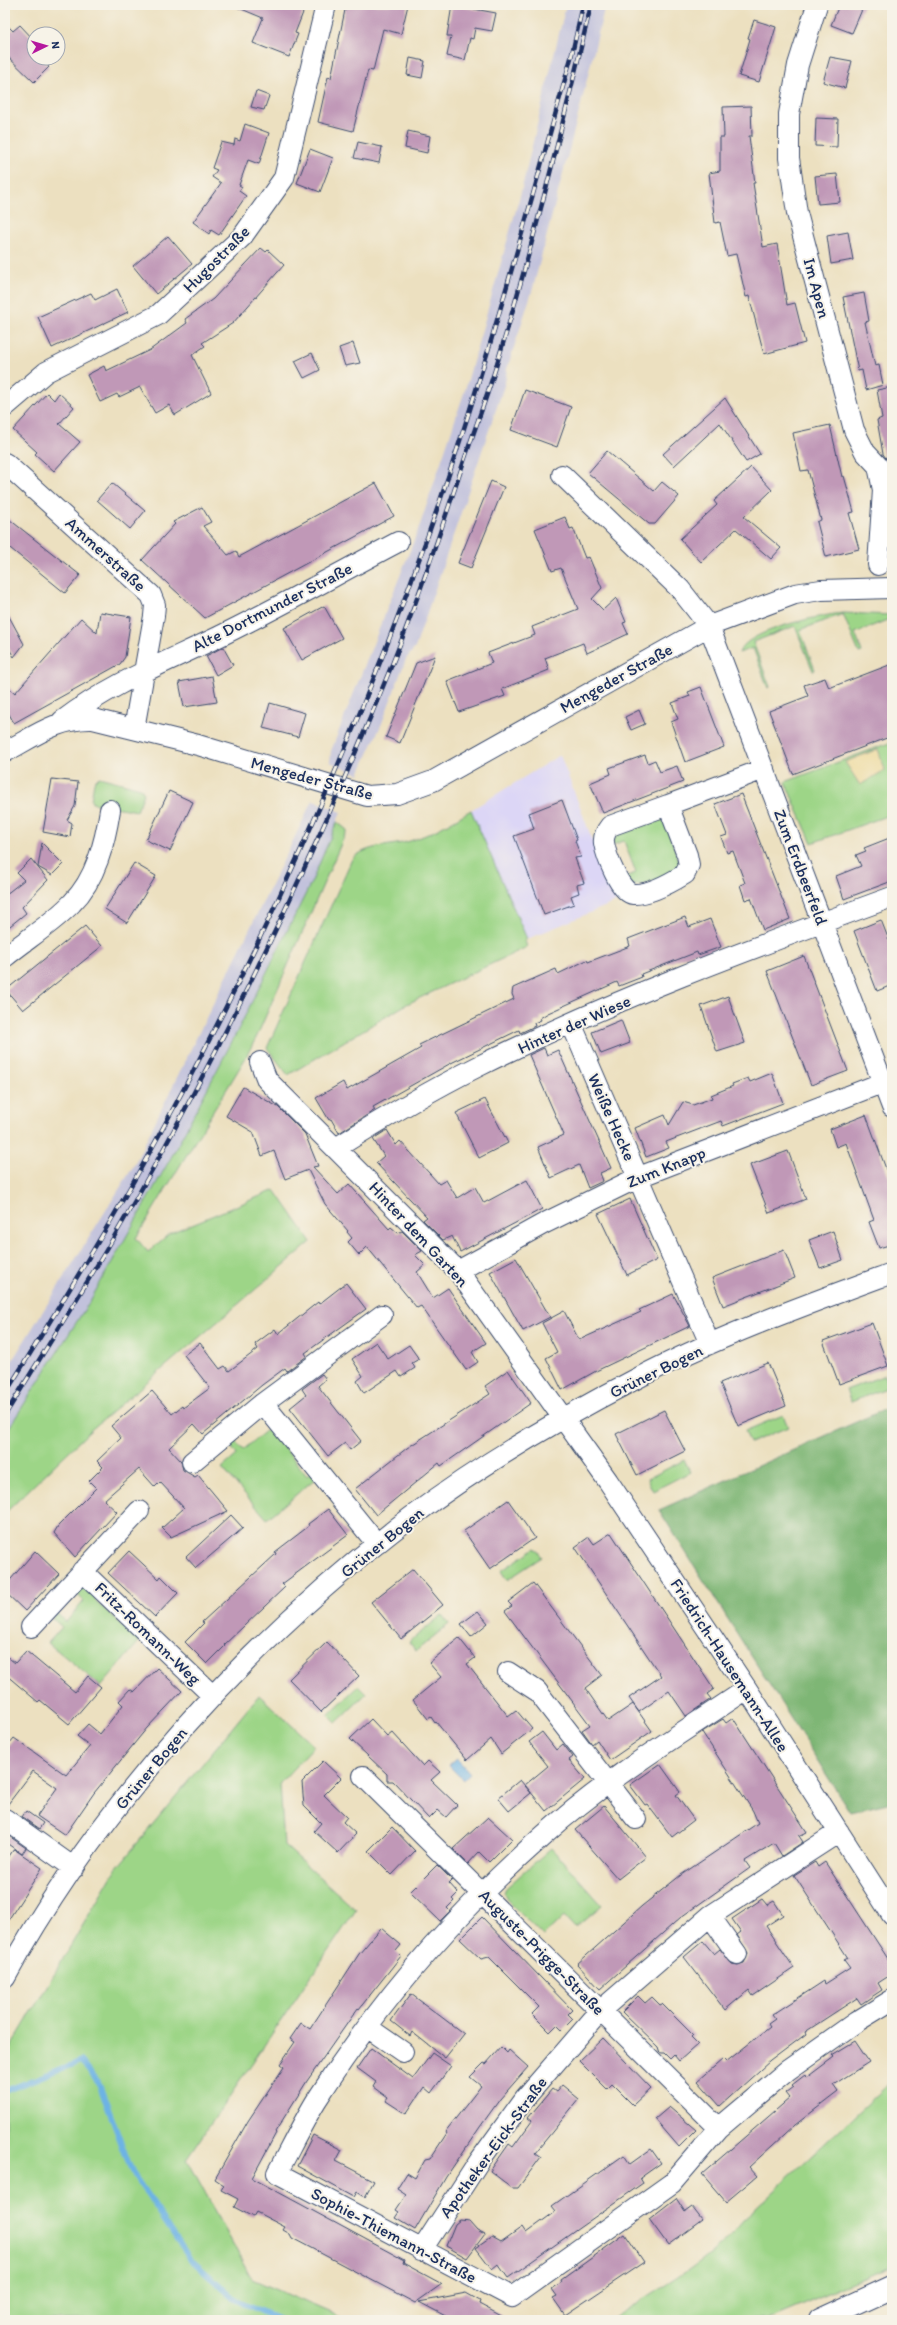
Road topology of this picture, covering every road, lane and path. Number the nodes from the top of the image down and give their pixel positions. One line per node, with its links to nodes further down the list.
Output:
1 (326, 5): 3 (street, Hugostraße)
2 (817, 5): 5 (street, Im Apen)
3 (5, 407)
4 (5, 463): 11 (street, Ammerstraße)
5 (885, 465): 8 (street, Im Apen)
6 (562, 475): 10 (street)
7 (398, 542): 11 (street, Alte Dortmunder Straße)
8 (878, 565)
9 (892, 588): 10 (street, Mengeder Straße)
10 (709, 626): 13 (street, Mengeder Straße); 15 (street, Zum Erdbeerfeld)
11 (145, 669): 12 (street); 13 (street, Ammerstraße)
12 (60, 722): 13 (street, Mengeder Straße); 14 (street, Mengeder Straße)
13 (134, 730)
14 (5, 752)
15 (764, 769): 16 (street); 19 (street, Zum Erdbeerfeld)
16 (668, 805): 16 (street)
17 (110, 810): 20 (street)
18 (892, 897): 19 (street, Hinter der Wiese)
19 (822, 923): 21 (street, Hinter der Wiese); 23 (street, Zum Erdbeerfeld)
20 (5, 957)
21 (571, 1023): 25 (street, Hinter der Wiese); 26 (street, Weiße Hecke)
22 (260, 1062): 25 (street, Hinter dem Garten)
23 (887, 1081): 24 (street, Zum Erdbeerfeld); 26 (street, Zum Knapp)
24 (892, 1108)
25 (336, 1148): 27 (street, Hinter dem Garten)
26 (639, 1177): 27 (street, Zum Knapp); 30 (street, Weiße Hecke)
27 (458, 1271): 32 (street, Hinter dem Garten)
28 (892, 1273): 30 (street, Grüner Bogen)
29 (382, 1315): 31 (street)
30 (710, 1344): 32 (street, Grüner Bogen)
31 (263, 1403): 33 (street); 35 (street)
32 (563, 1419): 35 (street, Grüner Bogen); 39 (street, Friedrich-Hausemann-Allee)
33 (192, 1462)
34 (139, 1511): 36 (street, Fritz-Romann-Weg)
35 (377, 1544): 40 (street, Grüner Bogen)
36 (82, 1571): 37 (street, Fritz-Romann-Weg); 40 (street, Fritz-Romann-Weg)
37 (30, 1627)
38 (508, 1672): 42 (street)
39 (747, 1689): 42 (street); 45 (street, Friedrich-Hausemann-Allee)
40 (213, 1696): 46 (street, Grüner Bogen)
41 (364, 1776): 47 (street, Auguste-Prigge-Straße)
42 (608, 1783): 44 (street); 47 (street)
43 (5, 1819): 46 (street)
44 (636, 1819)
45 (839, 1832): 48 (street, Friedrich-Hausemann-Allee); 49 (street, Apotheker-Eick-Straße)
46 (74, 1868): 51 (street, Grüner Bogen)
47 (482, 1893): 53 (street, Auguste-Prigge-Straße); 54 (street)
48 (892, 1915)
49 (710, 1916): 50 (street); 53 (street, Apotheker-Eick-Straße)
50 (738, 1954)
51 (5, 1978)
52 (892, 2000): 56 (street)
53 (601, 2010): 56 (street, Auguste-Prigge-Straße); 57 (street, Apotheker-Eick-Straße)
54 (367, 2027): 55 (street); 57 (street, Sophie-Thiemann-Straße)
55 (404, 2052)
56 (719, 2128): 57 (street, Sophie-Thiemann-Straße)
57 (421, 2251)
58 (892, 2287): 59 (main road)
59 (820, 2320)

